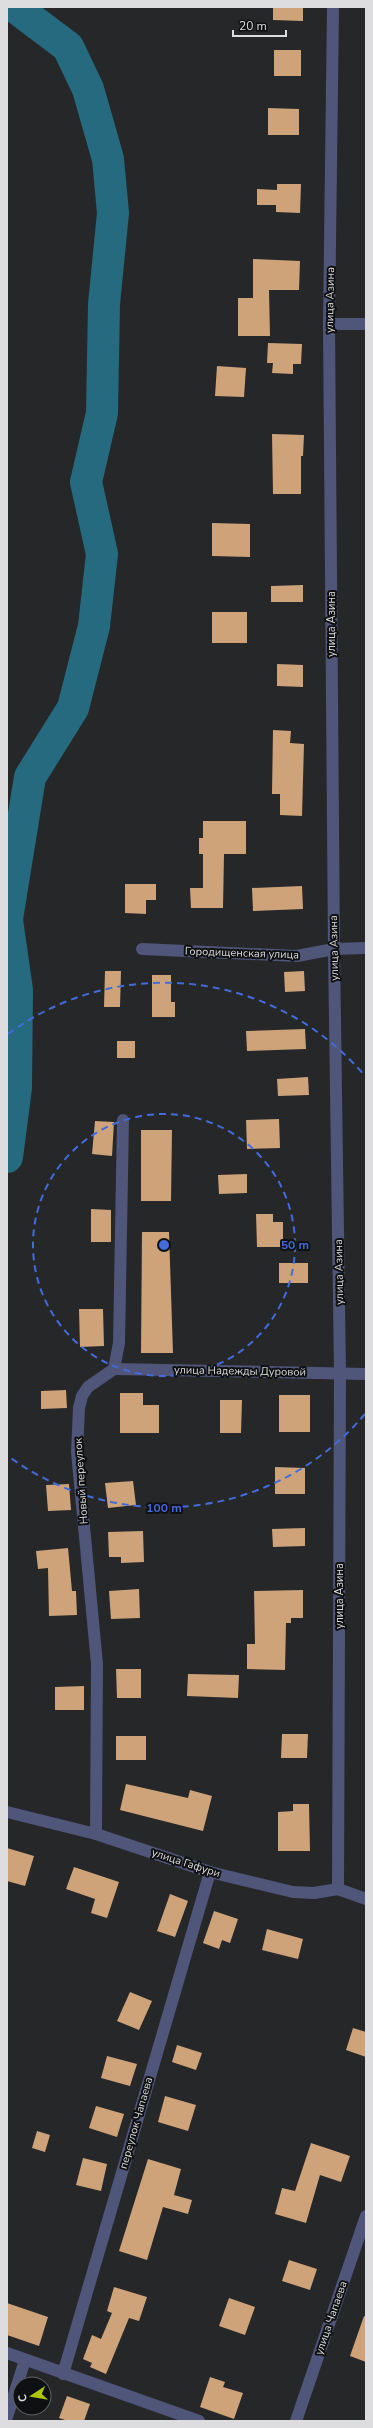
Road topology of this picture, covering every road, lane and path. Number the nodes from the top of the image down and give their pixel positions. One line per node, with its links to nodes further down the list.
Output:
1 (333, 7): 2 (street, улица Азина)
2 (329, 324): 3 (street); 5 (street, улица Азина)
3 (366, 324)
4 (366, 948): 5 (street, Городищенская улица)
5 (334, 949): 6 (street, Городищенская улица); 9 (street, улица Азина)
6 (142, 950)
7 (123, 1120): 8 (street)
8 (114, 1369): 9 (street, улица Надежды Дуровой); 12 (street, Новый переулок)
9 (340, 1373): 10 (street, улица Надежды Дуровой); 14 (street, улица Азина)
10 (366, 1374)
11 (7, 1812): 12 (street, улица Гафури)
12 (96, 1834): 13 (street, улица Гафури)
13 (210, 1872): 14 (street, улица Гафури); 19 (street, переулок Чапаева)
14 (338, 1889): 15 (street, улица Гафури)
15 (366, 1899)
16 (366, 2216): 22 (street, улица Чапаева)
17 (7, 2353): 18 (street)
18 (25, 2360): 19 (street); 20 (street)
19 (62, 2374): 21 (street)
20 (7, 2417)
21 (199, 2421)
22 (296, 2421)

